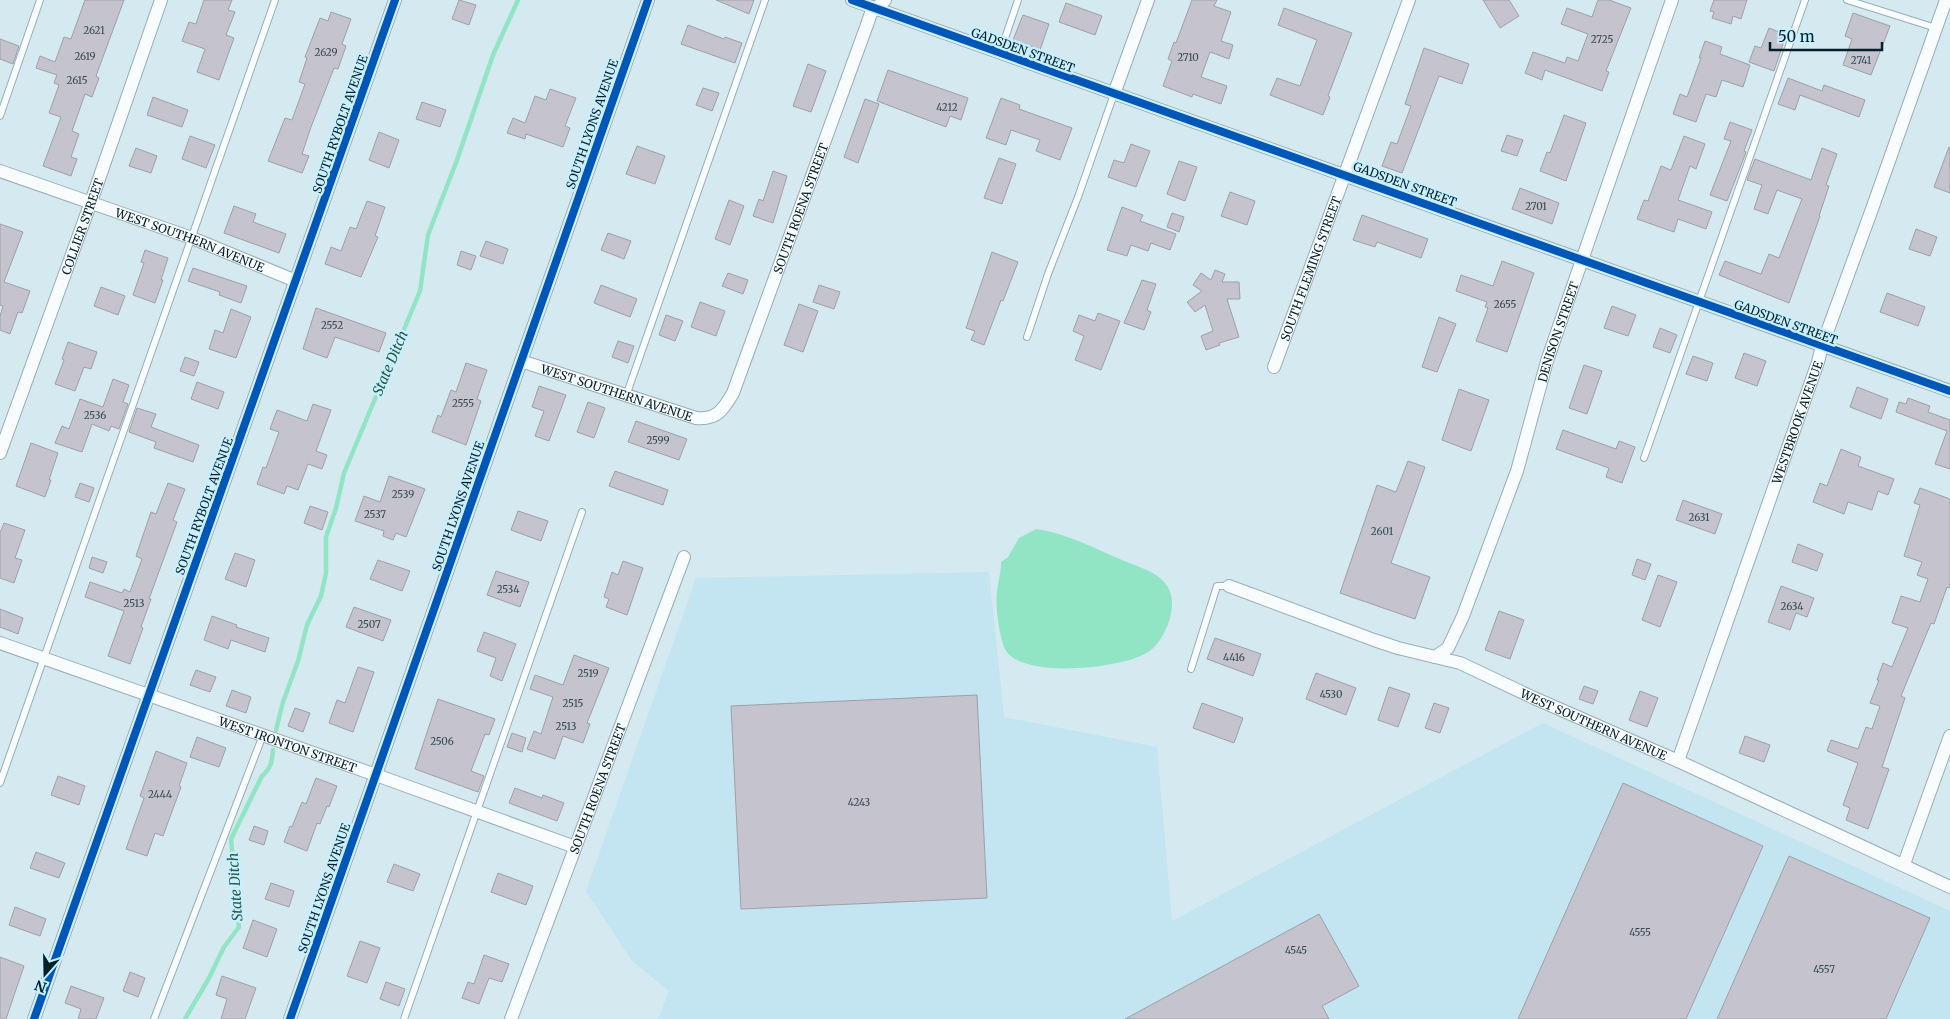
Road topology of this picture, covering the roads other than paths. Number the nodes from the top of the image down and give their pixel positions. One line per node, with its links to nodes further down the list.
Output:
1 (40, 0): 19 (lane)
2 (161, 0): 22 (street, COLLIER STREET)
3 (275, 0): 23 (lane)
4 (396, 0): 25 (street, SOUTH RYBOLT AVENUE)
5 (648, 0): 29 (street, SOUTH LYONS AVENUE)
6 (765, 0): 32 (lane)
7 (852, 0): 15 (street, GADSDEN STREET)
8 (1018, 0): 17 (lane)
9 (1148, 0): 18 (street)
10 (1409, 0): 21 (street, SOUTH FLEMING STREET)
11 (1672, 0): 24 (street, DENISON STREET)
12 (1805, 0): 26 (lane)
13 (1847, 0): 16 (lane)
14 (1946, 0): 16 (street, WESTBROOK AVENUE)
15 (880, 4): 17 (street, GADSDEN STREET); 33 (street, SOUTH ROENA STREET)
16 (1936, 28): 28 (street, WESTBROOK AVENUE)
17 (1000, 53): 18 (street, GADSDEN STREET)
18 (1114, 94): 21 (street, GADSDEN STREET); 27 (lane)
19 (0, 116)
20 (0, 171): 22 (street, WEST SOUTHERN AVENUE)
21 (1344, 174): 24 (street, GADSDEN STREET); 30 (street, SOUTH FLEMING STREET)
22 (91, 202): 23 (street, WEST SOUTHERN AVENUE); 34 (street, COLLIER STREET)
23 (192, 238): 25 (street, WEST SOUTHERN AVENUE); 41 (lane)
24 (1581, 260): 26 (street, GADSDEN STREET); 40 (street, DENISON STREET)
25 (296, 281): 43 (street, SOUTH RYBOLT AVENUE)
26 (1698, 302): 28 (street, GADSDEN STREET); 35 (lane)
27 (1027, 336)
28 (1822, 346): 31 (street, GADSDEN STREET); 46 (street, WESTBROOK AVENUE)
29 (521, 361): 32 (street, WEST SOUTHERN AVENUE); 47 (street, SOUTH LYONS AVENUE)
30 (1274, 367)
31 (1950, 391)
32 (626, 396): 33 (street, WEST SOUTHERN AVENUE)
33 (713, 417)
34 (0, 452)
35 (1644, 458)
36 (582, 512): 49 (lane)
37 (684, 557): 50 (street, SOUTH ROENA STREET)
38 (1229, 586): 40 (street, WEST SOUTHERN AVENUE); 42 (lane)
39 (0, 643): 41 (street, WEST IRONTON STREET)
40 (1435, 656): 46 (street, WEST SOUTHERN AVENUE)
41 (45, 659): 43 (street, WEST IRONTON STREET); 48 (lane)
42 (1191, 669)
43 (149, 696): 44 (street, WEST IRONTON STREET); 53 (street, SOUTH RYBOLT AVENUE)
44 (263, 735): 47 (street, WEST IRONTON STREET); 54 (lane)
45 (1950, 736): 51 (street)
46 (1678, 760): 51 (street, WEST SOUTHERN AVENUE)
47 (376, 774): 49 (street, WEST IRONTON STREET); 55 (street, SOUTH LYONS AVENUE)
48 (0, 783)
49 (477, 811): 50 (street, WEST IRONTON STREET); 56 (lane)
50 (575, 847): 57 (street, SOUTH ROENA STREET)
51 (1904, 864): 52 (street, WEST SOUTHERN AVENUE)
52 (1950, 887)
53 (34, 1019)
54 (154, 1019)
55 (290, 1019)
56 (404, 1019)
57 (510, 1019)

